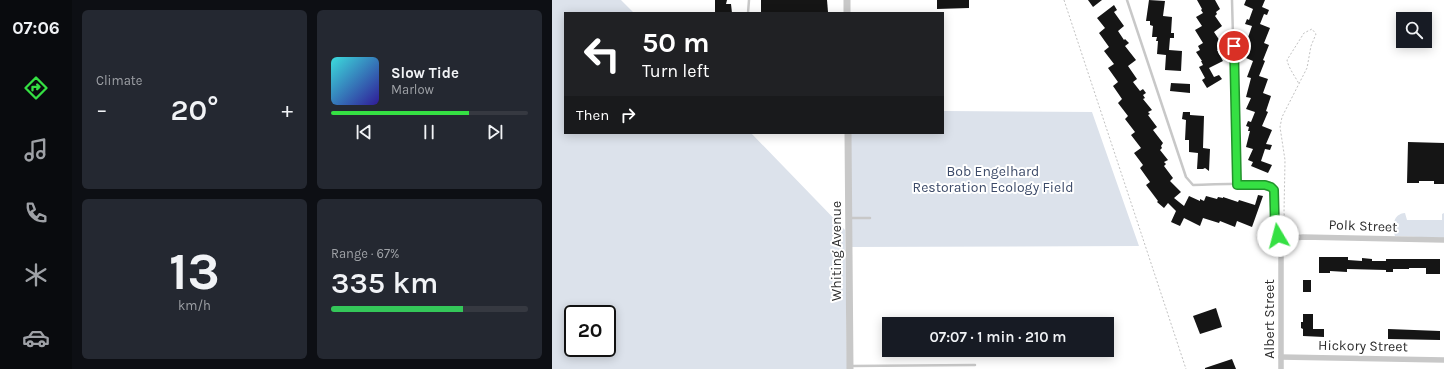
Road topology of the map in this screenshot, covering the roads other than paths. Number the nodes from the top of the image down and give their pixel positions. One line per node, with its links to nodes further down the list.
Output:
1 (749, 0): 5 (lane)
2 (847, 0): 6 (street)
3 (1127, 0): 8 (lane)
4 (1232, 0): 8 (lane)
5 (748, 12)
6 (847, 12)
7 (848, 134): 9 (street, Whiting Avenue)
8 (1237, 185): 12 (lane)
9 (849, 218): 10 (lane); 16 (street, Whiting Avenue)
10 (870, 218)
11 (1444, 240): 12 (street, Polk Street)
12 (1284, 245): 13 (street, Albert Street)
13 (1281, 357): 14 (street, Hickory Street); 17 (street, Albert Street)
14 (1444, 360)
15 (975, 365): 16 (lane)
16 (850, 368)
17 (1281, 369)

